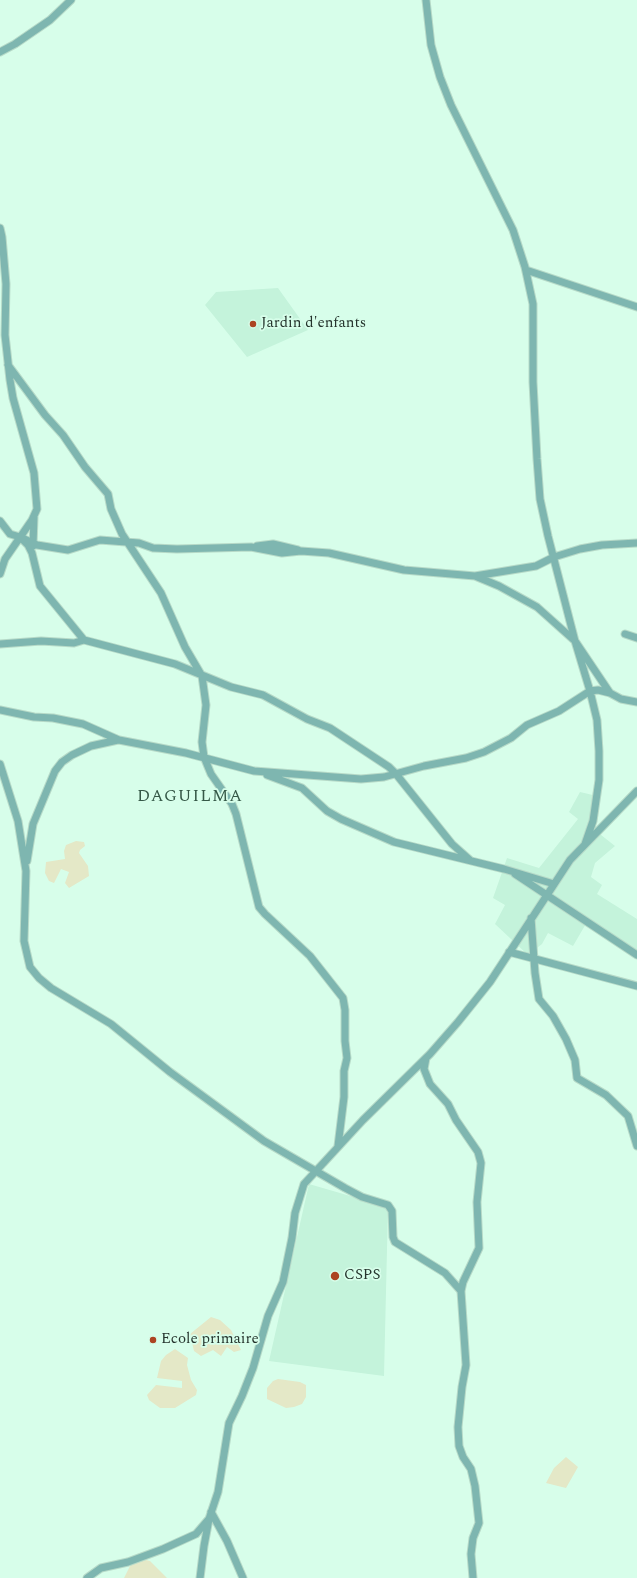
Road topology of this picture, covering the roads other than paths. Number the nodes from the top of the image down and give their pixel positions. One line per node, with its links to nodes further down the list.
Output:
1 (71, 0): 3 (street)
2 (426, 0): 5 (street)
3 (0, 52)
4 (0, 228): 7 (street)
5 (526, 270): 6 (street); 14 (street)
6 (637, 307)
7 (8, 365): 8 (street); 11 (street)
8 (34, 514): 10 (street); 12 (street)
9 (0, 521): 10 (street)
10 (20, 537): 12 (street); 15 (street); 16 (street)
11 (127, 542): 12 (street); 17 (street); 23 (street)
12 (32, 543): 15 (street)
13 (637, 543): 14 (street)
14 (554, 557): 17 (street); 21 (street)
15 (33, 558): 20 (street)
16 (0, 574)
17 (475, 576): 21 (street)
18 (625, 634): 19 (street)
19 (637, 638)
20 (84, 640): 22 (street); 23 (street)
21 (575, 641): 24 (street); 25 (street)
22 (0, 644)
23 (202, 676): 29 (street); 32 (street)
24 (590, 691): 25 (street); 32 (street); 34 (street)
25 (610, 693): 26 (street)
26 (637, 702)
27 (0, 710): 28 (street)
28 (118, 740): 29 (street); 37 (street)
29 (204, 757): 31 (street); 46 (street)
30 (0, 764): 37 (street)
31 (254, 771): 32 (street); 35 (street)
32 (396, 774): 35 (street)
33 (637, 791): 34 (street)
34 (584, 846): 38 (street)
35 (470, 860): 36 (street)
36 (510, 870): 38 (street); 39 (street)
37 (26, 871): 48 (street)
38 (554, 884): 39 (street)
39 (546, 896): 40 (street); 42 (street)
40 (531, 918): 41 (street); 43 (street)
41 (509, 952): 43 (street); 45 (street)
42 (637, 955)
43 (534, 958): 44 (street); 47 (street)
44 (637, 986)
45 (426, 1058): 46 (street); 49 (street)
46 (338, 1146): 48 (street)
47 (637, 1146)
48 (315, 1171): 49 (street); 50 (street)
49 (462, 1291): 54 (street)
50 (210, 1516): 51 (street); 52 (street); 53 (street)
51 (87, 1578)
52 (200, 1578)
53 (243, 1578)
54 (473, 1578)

